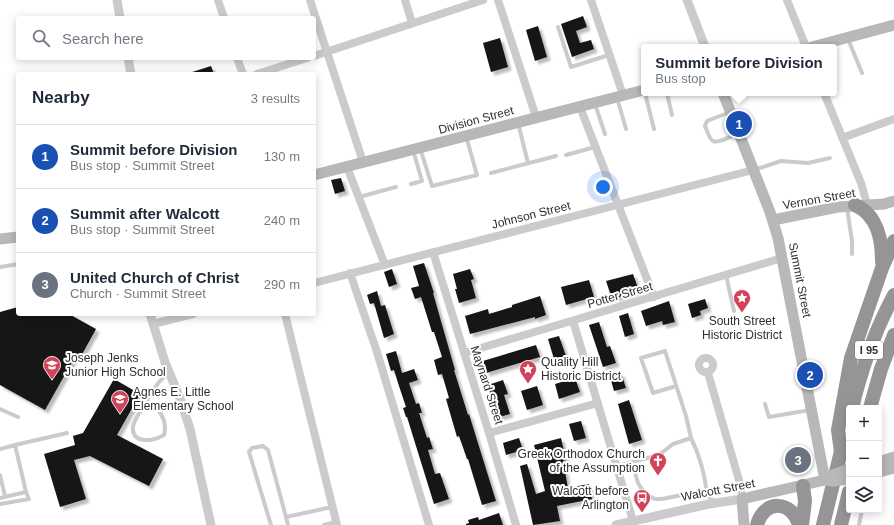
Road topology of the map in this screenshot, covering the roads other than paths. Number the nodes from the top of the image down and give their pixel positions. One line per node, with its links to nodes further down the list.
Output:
1 (117, 0): 10 (street)
2 (218, 0): 11 (street)
3 (310, 0): 12 (street)
4 (405, 0): 14 (street)
5 (483, 0): 14 (street)
6 (498, 0): 43 (street)
7 (591, 0): 25 (street)
8 (687, 0): 20 (street)
9 (787, 0): 21 (street)
10 (120, 16)
11 (223, 16)
12 (316, 16)
13 (316, 17): 23 (street)
14 (412, 23): 23 (street)
15 (894, 25): 18 (main road)
16 (558, 27): 25 (lane)
17 (894, 30): 18 (main road)
18 (872, 31): 19 (main road)
19 (848, 38): 22 (main road); 32 (lane)
20 (704, 44)
21 (805, 44)
22 (824, 44)
23 (328, 51): 24 (street); 57 (street)
24 (316, 55)
25 (610, 55): 34 (street)
26 (128, 60): 29 (street)
27 (238, 60): 30 (street)
28 (301, 60): 31 (street)
29 (131, 72)
30 (242, 72)
31 (263, 72)
32 (862, 73)
33 (641, 91): 34 (main road, Division Street)
34 (620, 96): 39 (main road, Division Street); 46 (lane)
35 (646, 96): 47 (lane)
36 (668, 96): 42 (lane)
37 (724, 96): 41 (main road, Summit Street)
38 (825, 96): 51 (street)
39 (595, 103): 40 (main road, Division Street); 49 (lane)
40 (580, 108): 43 (main road, Division Street); 52 (street)
41 (731, 112): 48 (main road, Summit Street); 48 (lane)
42 (672, 115)
43 (536, 117): 45 (main road, Division Street)
44 (894, 119): 51 (street)
45 (518, 122): 50 (main road, Division Street); 58 (lane)
46 (626, 129)
47 (654, 129)
48 (739, 133): 60 (main road, Summit Street)
49 (605, 134)
50 (466, 135): 53 (main road, Division Street); 53 (lane)
51 (842, 138): 68 (street)
52 (595, 147): 54 (lane); 67 (street)
53 (417, 148): 57 (main road, Division Street); 63 (lane)
54 (566, 155)
55 (556, 156): 58 (lane)
56 (830, 158): 60 (lane)
57 (363, 162): 59 (main road, Division Street)
58 (528, 163): 61 (lane)
59 (347, 167): 62 (main road, Division Street); 65 (street)
60 (753, 170): 67 (street, Johnson Street); 69 (main road, Summit Street)
61 (491, 173)
62 (316, 175)
63 (411, 184)
64 (396, 187): 65 (lane)
65 (359, 197): 77 (street)
66 (894, 201): 68 (main road, Vernon Street)
67 (618, 205): 73 (street, Johnson Street); 84 (street)
68 (856, 205): 69 (main road, Vernon Street); 74 (lane); 79 (highway)
69 (773, 220): 75 (main road, Summit Street)
70 (16, 237): 71 (main road)
71 (0, 239)
72 (894, 241): 79 (highway)
73 (433, 252): 77 (street, Johnson Street); 92 (street, Maynard Street)
74 (852, 254)
75 (782, 258): 81 (street, Potter Street); 102 (main road, Summit Street)
76 (16, 264): 78 (lane)
77 (385, 264): 80 (street, Johnson Street)
78 (0, 267)
79 (882, 268): 110 (highway)
80 (350, 273): 82 (street, Johnson Street); 139 (street)
81 (726, 275): 84 (street, Potter Street); 85 (lane)
82 (316, 282)
83 (894, 295): 99 (highway, I 95)
84 (654, 297): 89 (street, Potter Street)
85 (734, 310)
86 (151, 316): 90 (street)
87 (184, 316): 90 (street)
88 (285, 316): 130 (street)
89 (573, 321): 92 (street, Potter Street); 97 (street)
90 (153, 324): 94 (street)
91 (894, 335): 100 (highway, I 95)
92 (464, 353): 105 (street, Maynard Street)
93 (708, 372): 126 (street)
94 (170, 374): 96 (lane); 135 (street)
95 (676, 386): 95 (lane); 107 (lane)
96 (147, 401): 96 (lane)
97 (598, 403): 105 (street); 114 (street)
98 (765, 404): 102 (lane)
99 (853, 405)
100 (871, 405)
101 (0, 410): 103 (lane)
102 (812, 410): 119 (main road, Summit Street)
103 (18, 417)
104 (846, 432): 110 (highway)
105 (489, 433): 140 (street, Maynard Street)
106 (67, 434): 108 (lane)
107 (691, 438): 113 (lane); 123 (lane)
108 (15, 445): 109 (lane); 122 (lane)
109 (0, 449)
110 (841, 452): 145 (highway)
111 (894, 457): 112 (main road)
112 (882, 461)
113 (632, 462): 114 (lane); 123 (lane)
114 (617, 466): 133 (street)
115 (894, 468): 117 (main road)
116 (846, 471): 119 (main road, Walcott Street, bridge)
117 (882, 471)
118 (0, 475): 124 (lane)
119 (823, 478): 120 (main road, Walcott Street, bridge); 121 (main road, Walcott Street)
120 (846, 479)
121 (803, 486): 126 (main road, Walcott Street); 144 (highway)
122 (26, 492): 124 (lane); 128 (lane)
123 (707, 495): 127 (lane)
124 (6, 496): 125 (lane)
125 (0, 498)
126 (742, 499): 127 (street, Walcott Street); 142 (main road)
127 (714, 503): 133 (street, Walcott Street)
128 (0, 504)
129 (846, 504): 146 (highway)
130 (332, 507): 132 (lane); 134 (street)
131 (861, 513): 147 (lane)
132 (286, 518): 136 (lane); 137 (lane)
133 (633, 521): 141 (street, Walcott Street)
134 (337, 524): 138 (lane)
135 (211, 525)
136 (270, 525)
137 (288, 525)
138 (324, 525)
139 (429, 525)
140 (516, 525)
141 (616, 525)
142 (744, 525)
143 (757, 525): 144 (highway)
144 (800, 525)
145 (823, 525)
146 (841, 525)
147 (859, 525)

